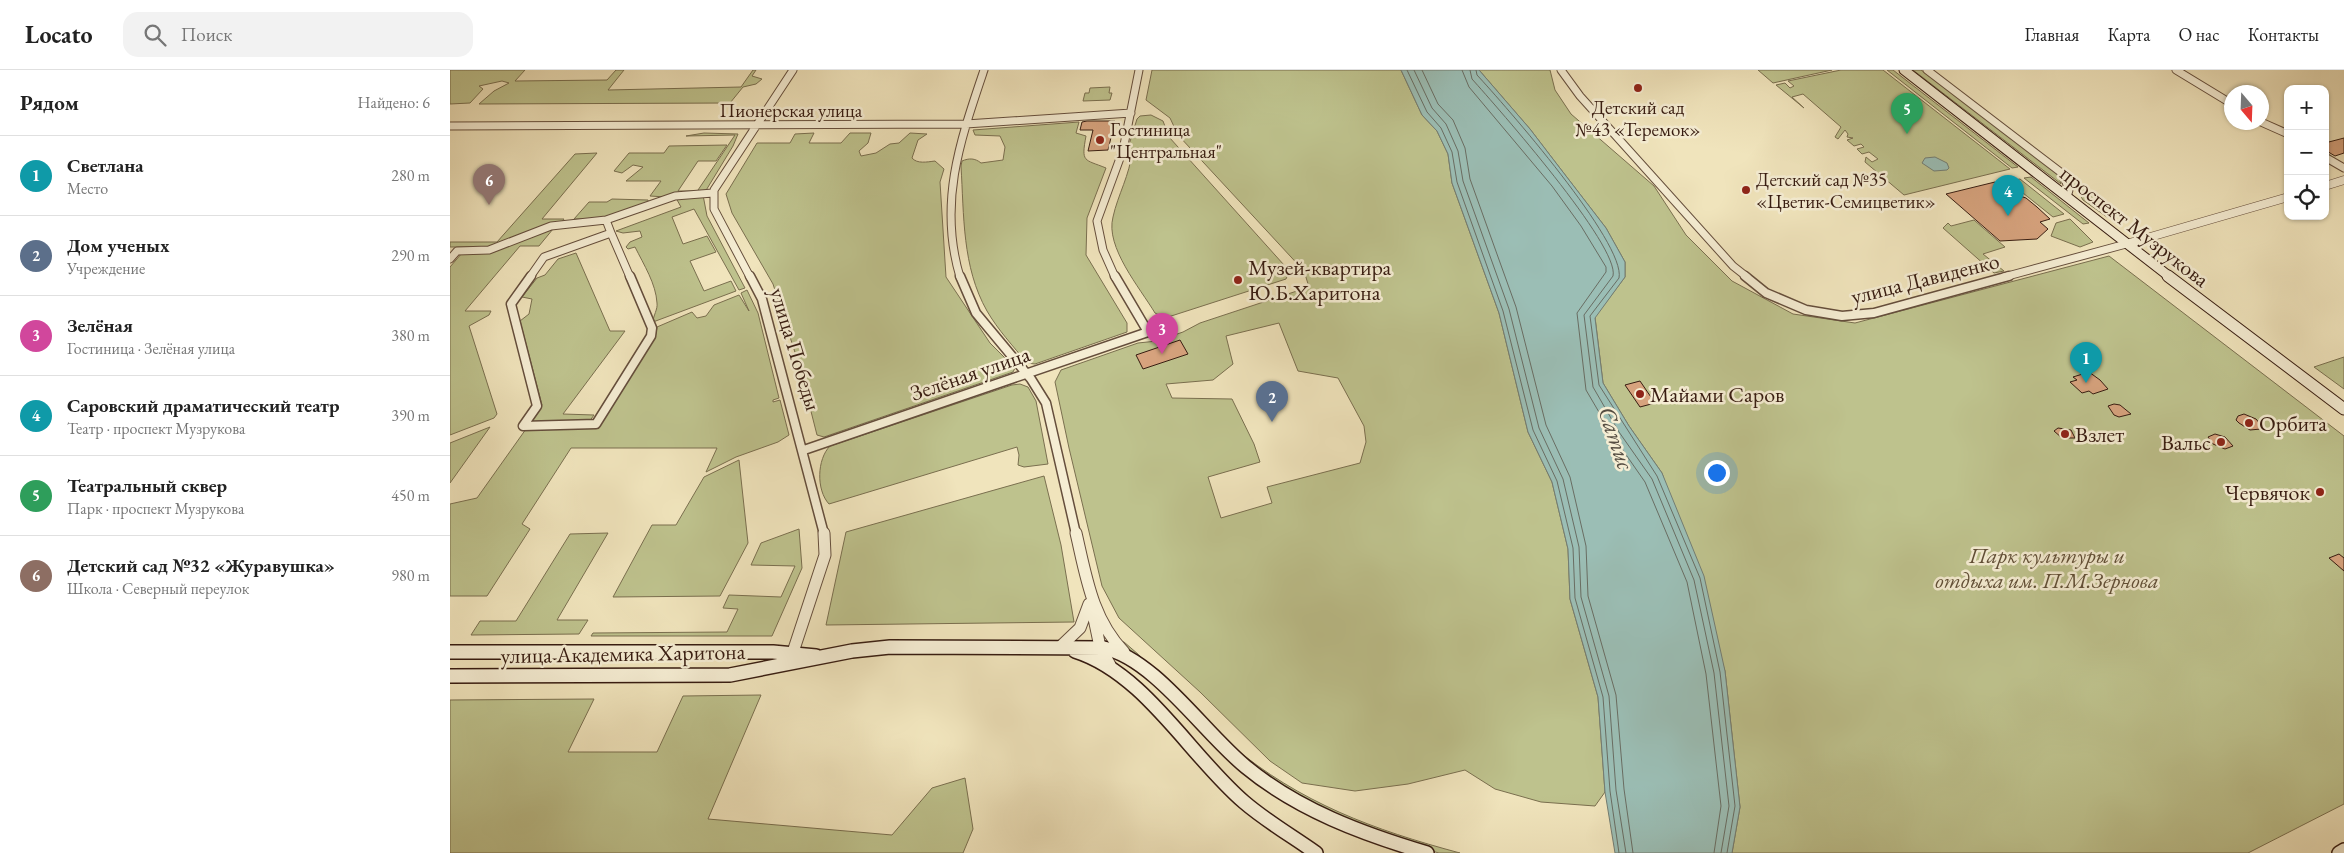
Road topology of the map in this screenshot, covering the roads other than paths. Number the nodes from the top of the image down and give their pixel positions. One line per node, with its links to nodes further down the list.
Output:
1 (793, 70): 12 (street)
2 (984, 70): 10 (street)
3 (1139, 70): 9 (street)
4 (1561, 70): 25 (street, улица Давиденко)
5 (1904, 70): 21 (main road, проспект Музрукова)
6 (1927, 70): 21 (street)
7 (2176, 70): 8 (street)
8 (2224, 99)
9 (1131, 113): 10 (street, Пионерская улица); 15 (street)
10 (966, 124): 12 (street, Пионерская улица); 27 (street)
11 (2269, 124): 14 (street)
12 (755, 125): 13 (street, Пионерская улица); 20 (street)
13 (450, 126)
14 (2284, 131)
15 (1127, 133): 27 (street, Зелёная улица)
16 (2329, 159): 17 (street)
17 (2344, 168)
18 (2344, 180): 19 (street)
19 (2329, 185)
20 (713, 194): 23 (street); 29 (street, улица Победы)
21 (2066, 197): 25 (main road, проспект Музрукова)
22 (2284, 198): 25 (street)
23 (606, 220): 24 (street); 26 (street)
24 (611, 234): 24 (street)
25 (2126, 244): 28 (main road, проспект Музрукова)
26 (450, 259)
27 (1026, 374): 29 (street, Зелёная улица); 30 (street)
28 (2344, 409)
29 (804, 450): 35 (street, улица Победы)
30 (1091, 597): 31 (street); 32 (street); 34 (street)
31 (1100, 647): 32 (main road, улица Академика Харитона); 34 (main road, улица Академика Харитона); 36 (street)
32 (1062, 649): 35 (main road, улица Академика Харитона); 36 (main road, улица Академика Харитона)
33 (450, 652): 35 (main road, улица Академика Харитона)
34 (1129, 658): 40 (main road, улица Академика Харитона)
35 (791, 659): 37 (main road, улица Академика Харитона)
36 (1110, 665): 39 (main road, улица Академика Харитона)
37 (450, 676)
38 (2344, 850): 41 (main road)
39 (1316, 853)
40 (1426, 853)
41 (2339, 853)

